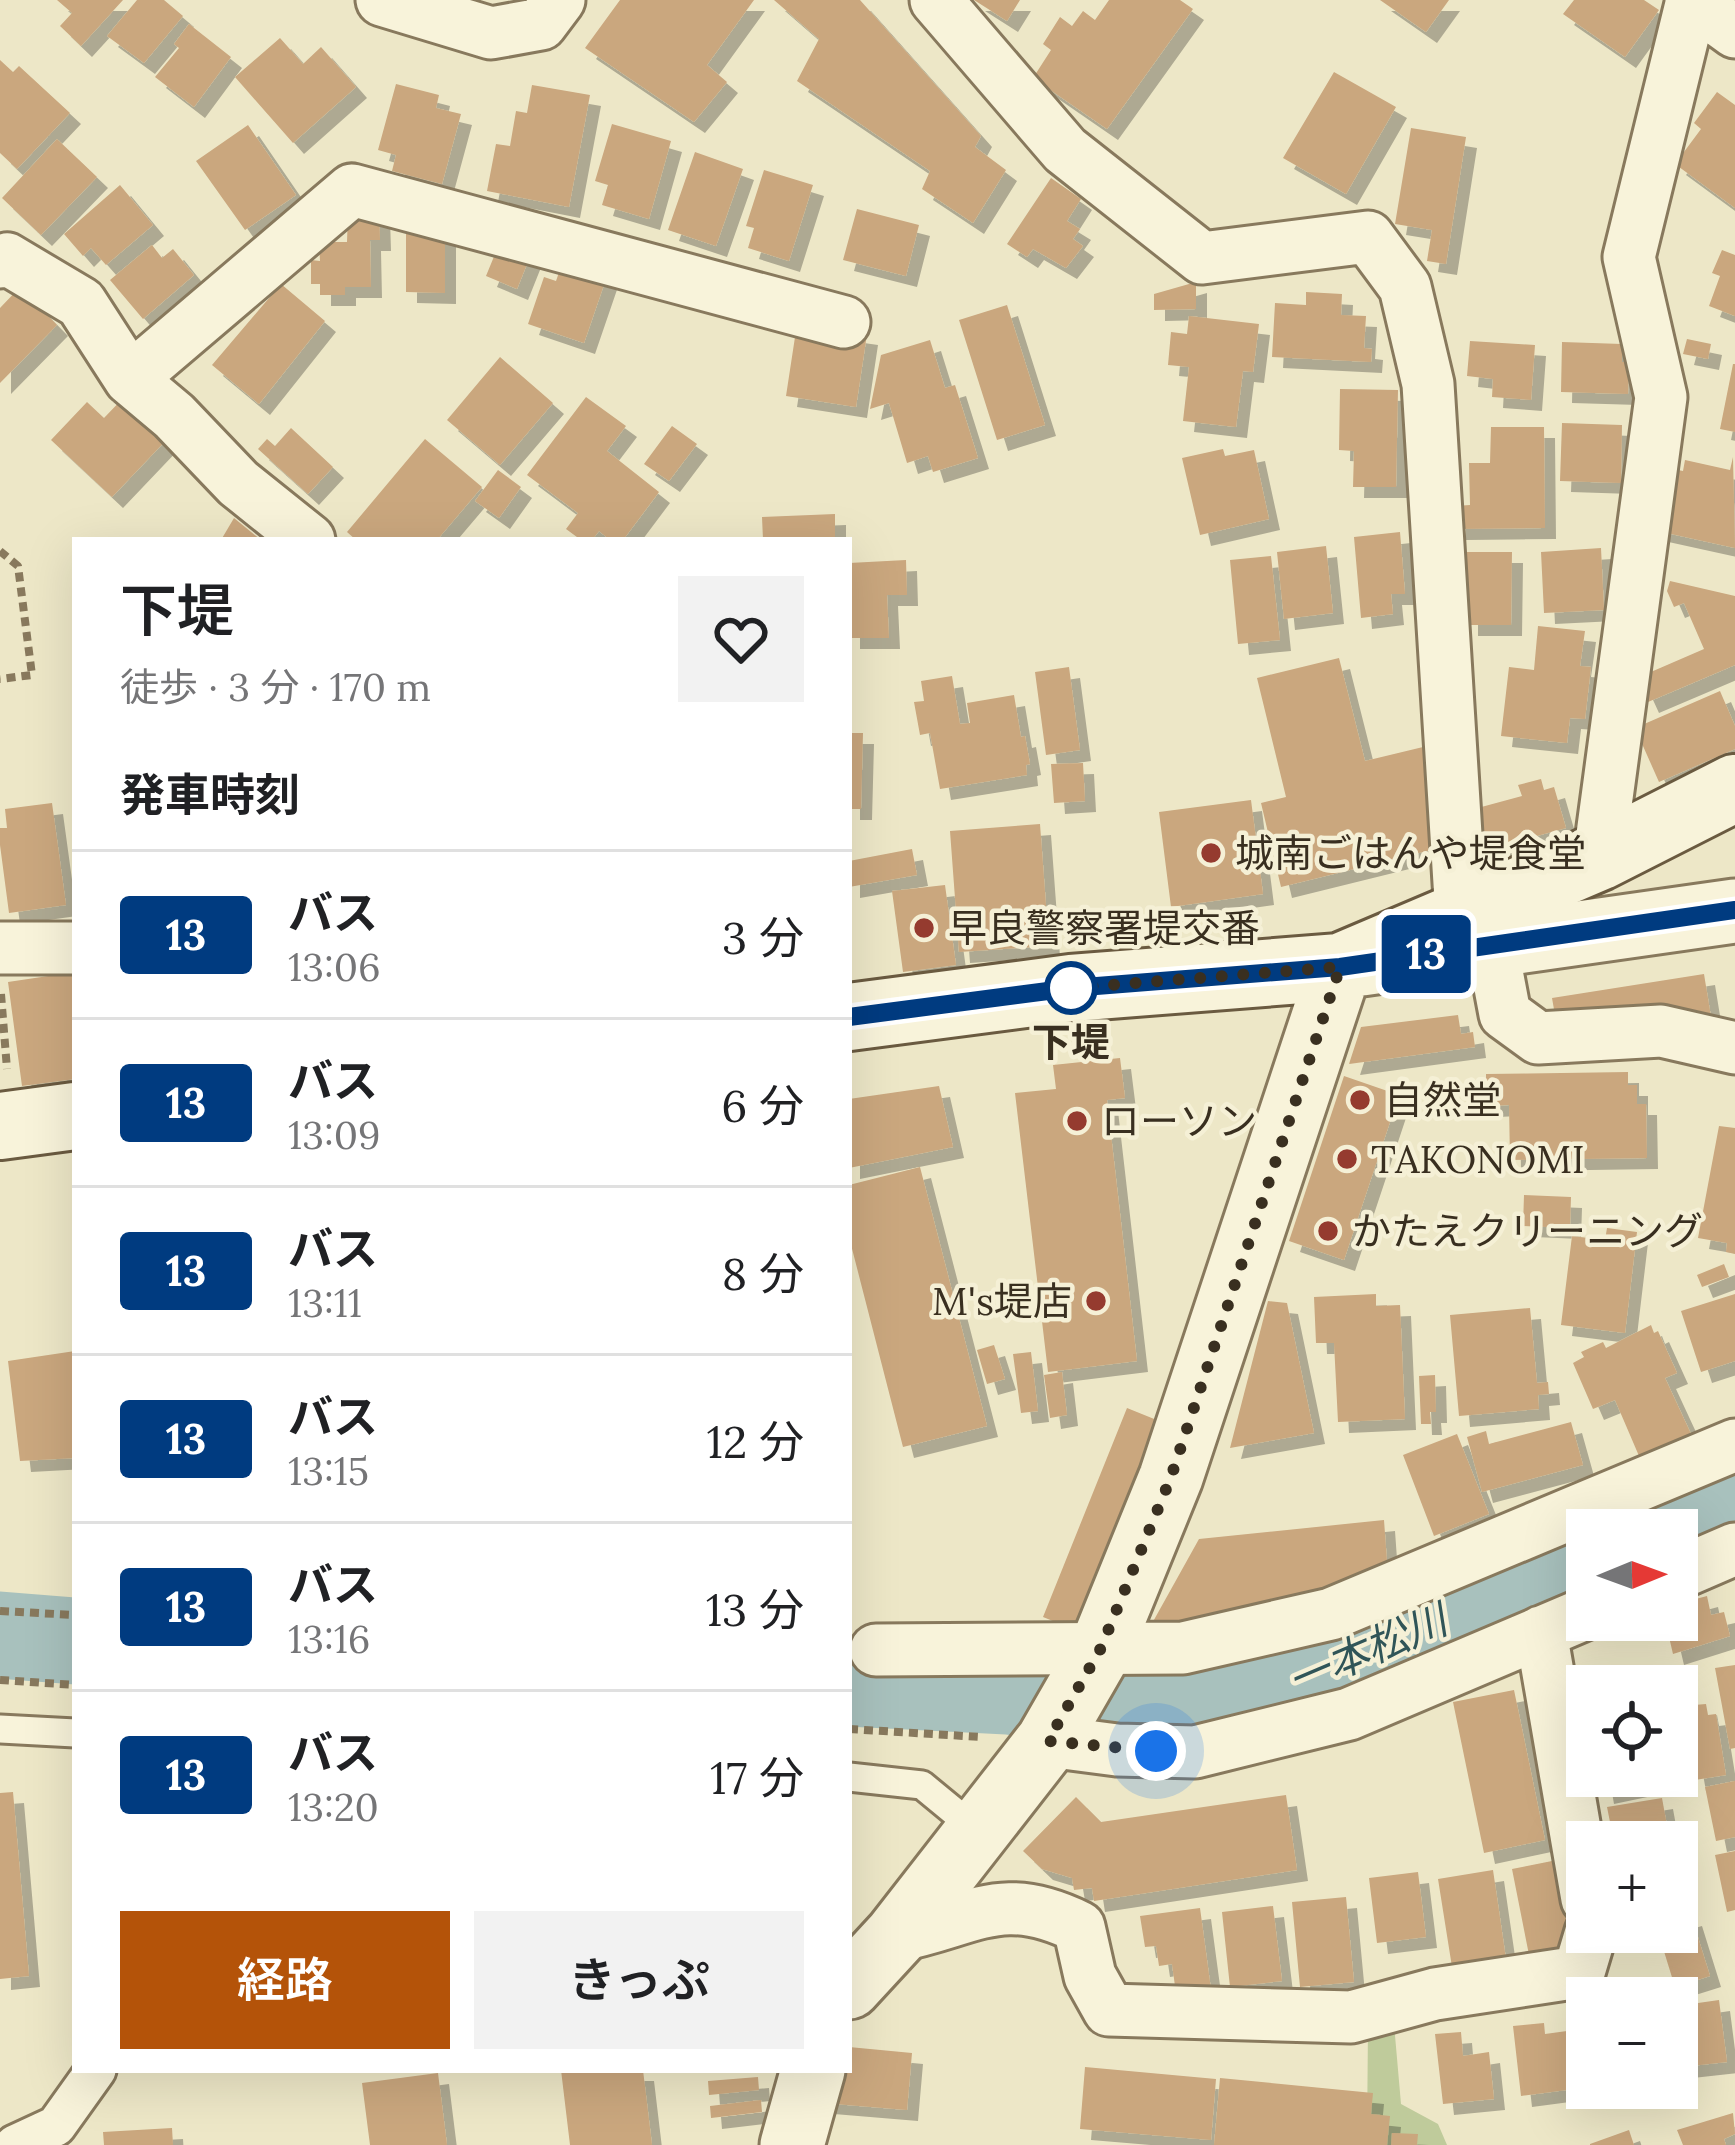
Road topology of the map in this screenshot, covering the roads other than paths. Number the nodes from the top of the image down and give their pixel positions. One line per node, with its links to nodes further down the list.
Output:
1 (382, 0): 2 (street)
2 (559, 0)
3 (936, 0): 13 (street)
4 (1691, 0): 5 (street); 11 (street)
5 (1735, 32)
6 (0, 262): 8 (street)
7 (844, 322): 8 (street)
8 (130, 379): 9 (street)
9 (305, 537)
10 (1735, 788): 11 (main road)
11 (1599, 856): 13 (main road)
12 (1735, 910): 13 (street)
13 (1476, 930): 16 (main road); 18 (street)
14 (0, 948): 15 (street)
15 (72, 948)
16 (1340, 967): 17 (main road); 26 (street)
17 (852, 1017)
18 (1735, 1048)
19 (4, 1103): 20 (main road)
20 (72, 1115)
21 (1735, 1445): 26 (street)
22 (1735, 1549): 23 (street)
23 (1698, 1565)
24 (1564, 1622): 26 (street); 30 (street)
25 (876, 1650): 26 (street)
26 (1075, 1693): 31 (street)
27 (0, 1729): 28 (lane)
28 (72, 1733)
29 (852, 1777): 31 (lane)
30 (1581, 1821)
31 (980, 1832): 32 (street)
32 (896, 1936): 33 (street); 34 (street)
33 (1585, 1953)
34 (852, 1984)
35 (94, 2073): 37 (street)
36 (812, 2073): 38 (street)
37 (15, 2145)
38 (792, 2145)

